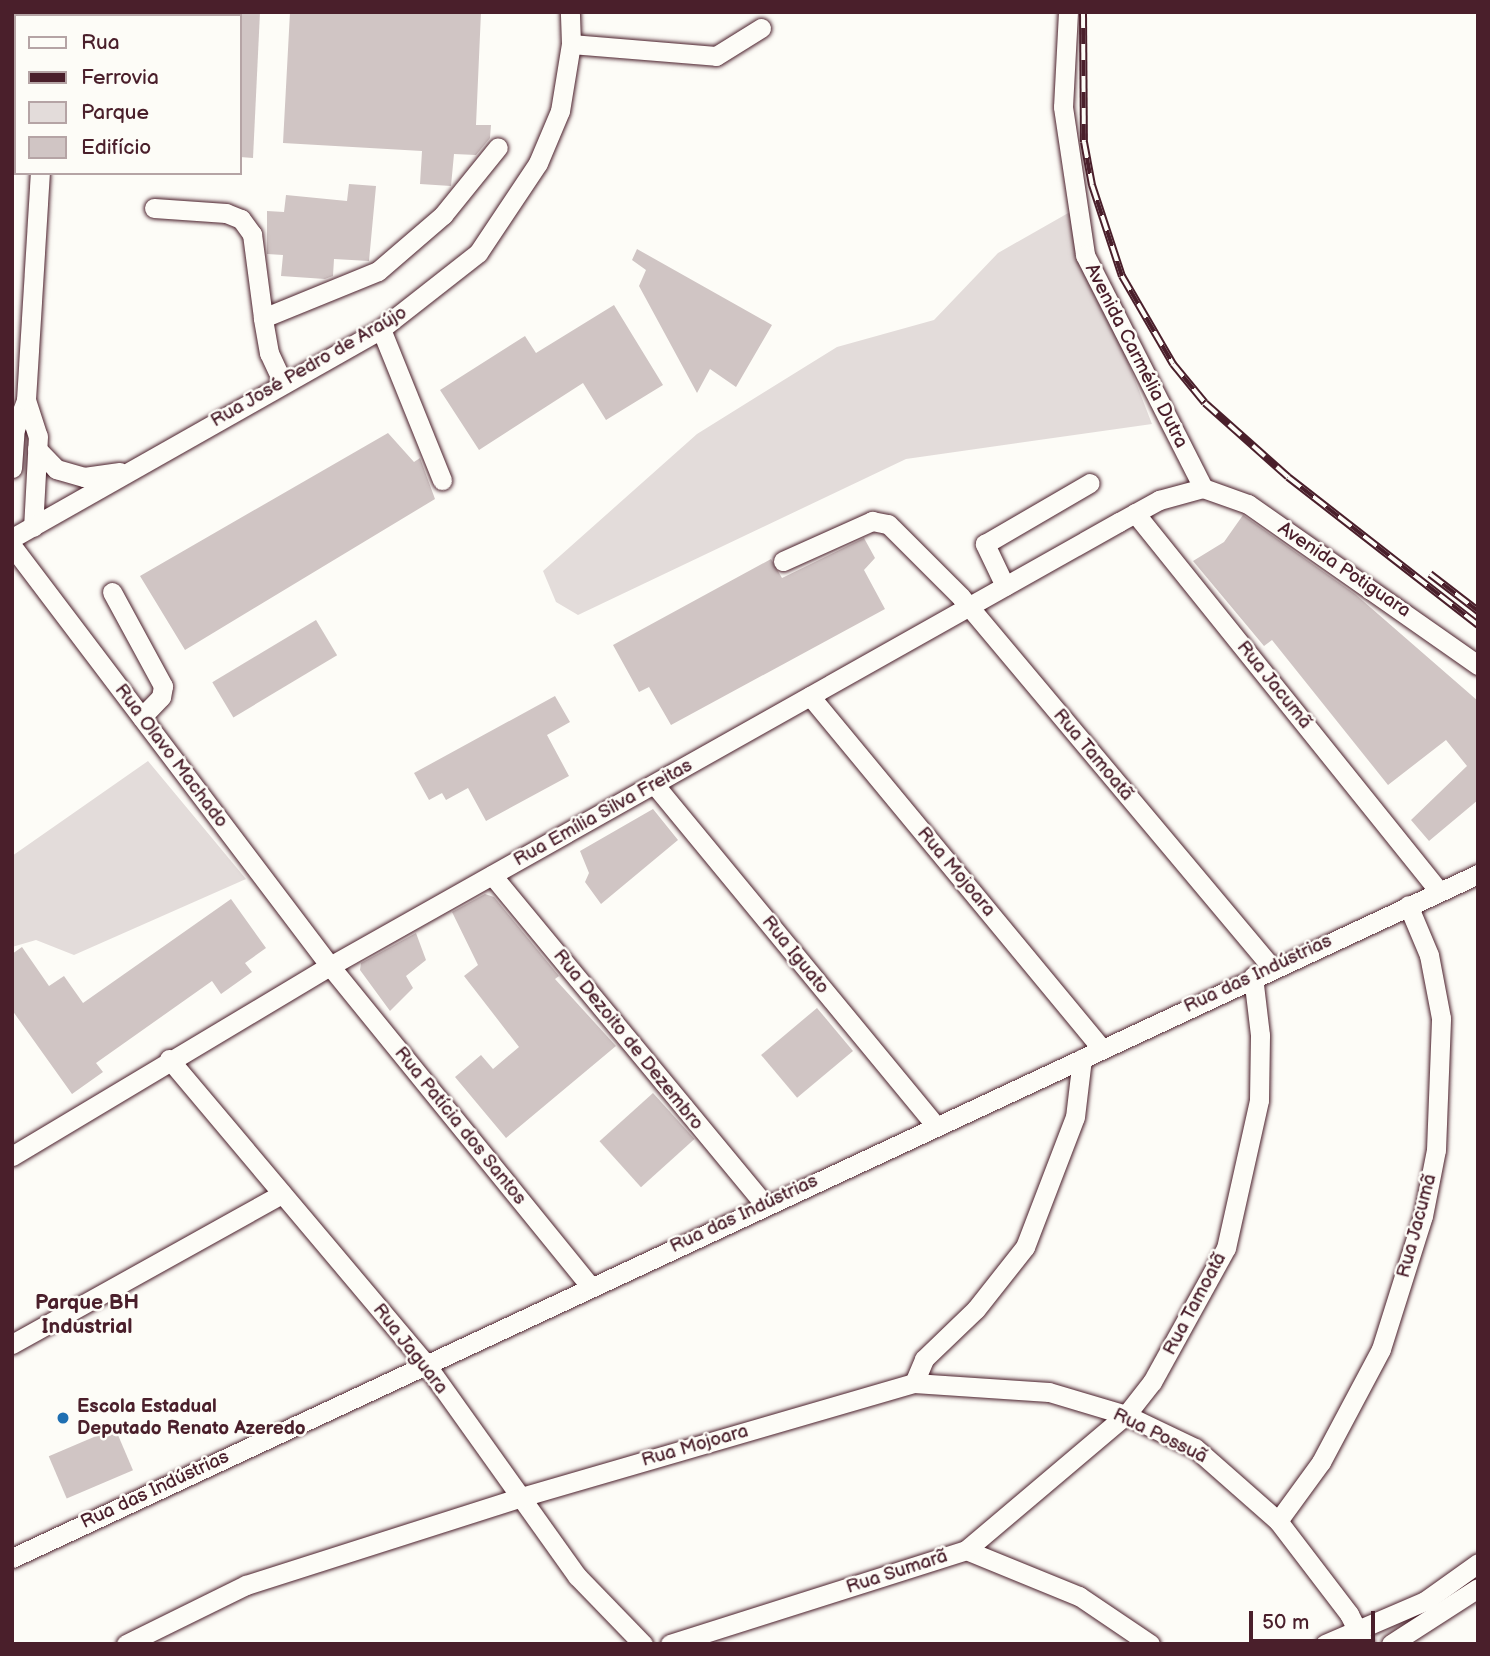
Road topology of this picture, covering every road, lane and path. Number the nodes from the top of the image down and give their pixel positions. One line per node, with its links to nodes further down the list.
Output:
1 (570, 12): 4 (street, Rua José Pedro de Araújo)
2 (1068, 12): 17 (street, Avenida Carmélia Dutra)
3 (761, 28): 4 (street)
4 (571, 44): 9 (street, Rua José Pedro de Araújo)
5 (498, 147): 8 (street)
6 (40, 175): 11 (street)
7 (154, 208): 8 (street)
8 (263, 318): 10 (street)
9 (381, 329): 10 (street, Rua José Pedro de Araújo); 15 (street)
10 (283, 383): 14 (street, Rua José Pedro de Araújo)
11 (26, 400): 12 (street); 13 (street)
12 (37, 449): 14 (street); 19 (street)
13 (12, 468)
14 (131, 470): 19 (street, Rua José Pedro de Araújo)
15 (442, 480)
16 (1090, 483): 23 (street)
17 (1203, 488): 18 (street, Rua Emília Silva Freitas); 26 (street, Avenida Potiguara)
18 (1135, 513): 23 (street, Rua Emília Silva Freitas); 32 (street, Rua Jacumã)
19 (33, 527): 20 (street, Rua José Pedro de Araújo)
20 (12, 538)
21 (12, 546): 28 (street, Rua Olavo Machado)
22 (783, 561): 25 (street, Rua Tamoatã)
23 (1005, 586): 25 (street, Rua Emília Silva Freitas)
24 (112, 592): 28 (street)
25 (968, 607): 27 (street, Rua Emília Silva Freitas); 35 (street, Rua Tamoatã)
26 (1478, 665)
27 (810, 696): 29 (street, Rua Emília Silva Freitas); 37 (street, Rua Mojoara)
28 (142, 717): 34 (street, Rua Olavo Machado)
29 (654, 784): 31 (street, Rua Emília Silva Freitas); 40 (street, Rua Iguato)
30 (1478, 874): 32 (street, Rua das Indústrias)
31 (492, 875): 34 (street, Rua Emília Silva Freitas); 43 (street, Rua Dezoito de Dezembro)
32 (1438, 890): 33 (street, Rua das Indústrias)
33 (1408, 905): 35 (street, Rua das Indústrias); 50 (street, Rua Jacumã)
34 (330, 966): 39 (street, Rua Emília Silva Freitas); 44 (street, Rua Patícia dos Santos)
35 (1272, 967): 36 (street, Rua das Indústrias)
36 (1253, 976): 37 (street, Rua das Indústrias); 48 (street, Rua Tamoatã)
37 (1101, 1048): 38 (street, Rua das Indústrias)
38 (1082, 1058): 40 (street, Rua das Indústrias); 47 (street)
39 (169, 1059): 41 (street, Rua Emília Silva Freitas); 42 (street, Rua Jaguara)
40 (935, 1125): 43 (street, Rua das Indústrias)
41 (12, 1156)
42 (282, 1194): 45 (street); 46 (street, Rua Jaguara)
43 (764, 1204): 44 (street, Rua das Indústrias)
44 (590, 1286): 46 (street, Rua das Indústrias)
45 (12, 1344)
46 (425, 1363): 49 (street, Rua Jaguara); 52 (street, Rua das Indústrias)
47 (914, 1383): 48 (street, Rua Possuã); 49 (street, Rua Mojoara)
48 (1126, 1415): 50 (street, Rua Possuã); 51 (street, Rua Tamoatã)
49 (518, 1498): 56 (street, Rua Mojoara); 57 (street, Rua Jaguara)
50 (1278, 1521): 55 (street, Rua Possuã)
51 (966, 1550): 58 (street, Rua Sumarã); 59 (street, Rua Sumarã)
52 (12, 1558)
53 (1478, 1563): 55 (street)
54 (1478, 1588): 61 (street)
55 (1362, 1638): 60 (street)
56 (126, 1644)
57 (643, 1644)
58 (670, 1644)
59 (1150, 1644)
60 (1325, 1644)
61 (1391, 1644)

